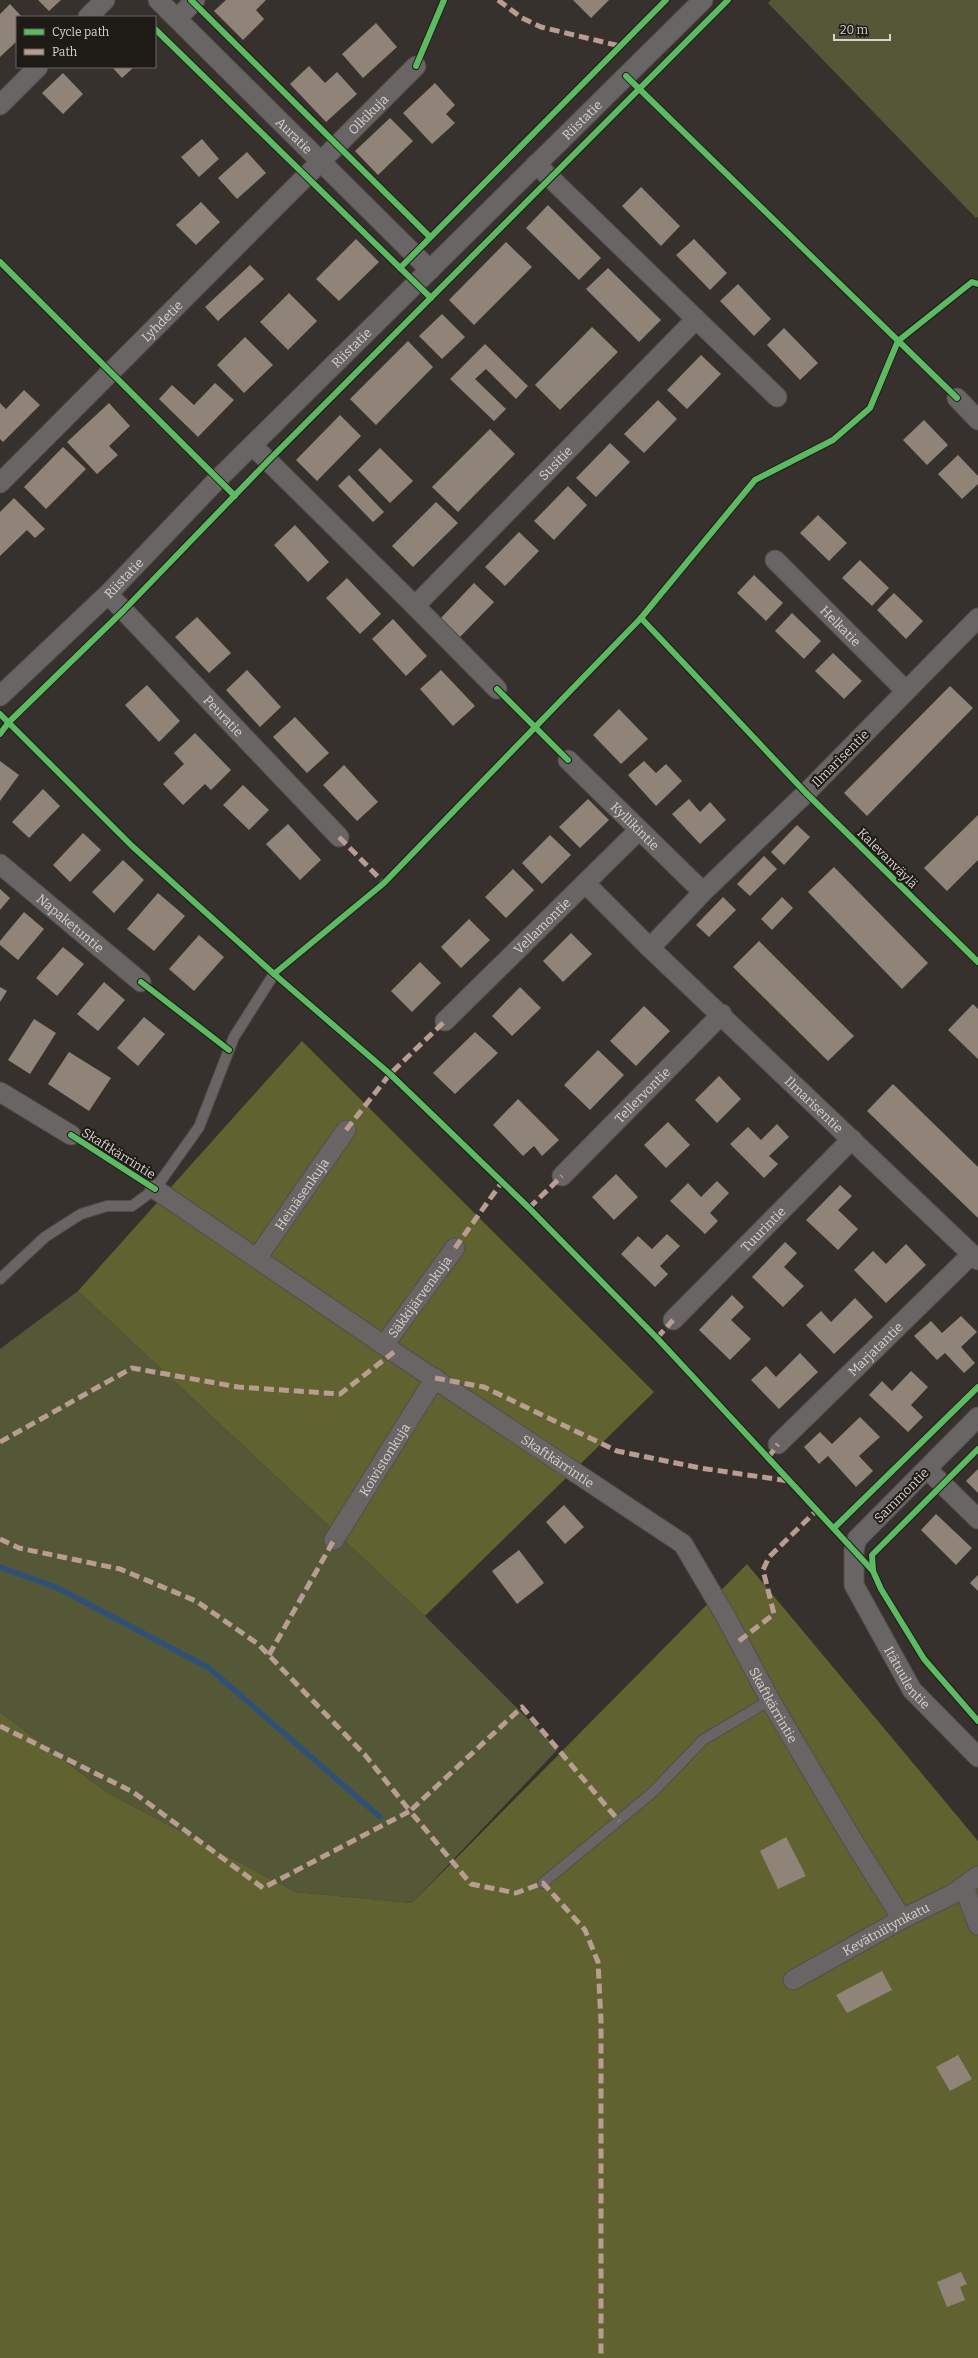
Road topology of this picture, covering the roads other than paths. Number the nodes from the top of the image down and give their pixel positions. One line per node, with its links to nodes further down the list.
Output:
1 (105, 0): 5 (street)
2 (158, 0): 6 (street, Auratie)
3 (195, 0): 6 (street)
4 (703, 0): 11 (street, Riistatie)
5 (89, 16)
6 (178, 18): 10 (street, Auratie)
7 (416, 66): 10 (street, Olkikuja)
8 (37, 68): 9 (street)
9 (0, 105)
10 (320, 162): 12 (street, Auratie); 18 (street, Lyhdetie)
11 (536, 164): 12 (street, Riistatie); 13 (street)
12 (430, 270): 17 (street, Riistatie)
13 (696, 319): 14 (street); 21 (street, Susitie)
14 (777, 398)
15 (957, 398): 16 (street)
16 (978, 420)
17 (252, 446): 20 (street, Riistatie); 21 (street)
18 (1, 480)
19 (775, 560): 24 (street, Helkatie)
20 (108, 594): 25 (street, Riistatie); 28 (street, Peuratie)
21 (415, 606): 23 (street)
22 (978, 618): 24 (street, Ilmarisentie)
23 (497, 689)
24 (906, 691): 31 (street, Ilmarisentie)
25 (0, 696)
26 (568, 760): 27 (street, Kyllikintie)
27 (638, 831): 30 (street, Vellamontie); 31 (street, Kyllikintie)
28 (339, 837)
29 (0, 864): 34 (street, Napaketuntie)
30 (585, 883): 32 (street, Ilmarisentie); 36 (street, Vellamontie)
31 (703, 892): 32 (street, Ilmarisentie)
32 (650, 948): 35 (street, Ilmarisentie)
33 (274, 974): 42 (lane)
34 (141, 982)
35 (722, 1014): 40 (street, Ilmarisentie); 41 (street, Tellervontie)
36 (446, 1021)
37 (0, 1092): 39 (street)
38 (346, 1130): 45 (street, Heinäsenkuja)
39 (71, 1136)
40 (852, 1139): 44 (street, Ilmarisentie); 47 (street, Tuurintie)
41 (562, 1176)
42 (155, 1189): 45 (street, Skaftkärrintie); 46 (lane)
43 (455, 1248): 48 (street, Säkkijärvenkuja)
44 (975, 1257): 51 (street, Marjatantie)
45 (257, 1258): 48 (street, Skaftkärrintie)
46 (0, 1279)
47 (673, 1320)
48 (384, 1345): 49 (street, Skaftkärrintie)
49 (435, 1378): 54 (street, Koivistonkuja); 56 (street, Skaftkärrintie)
50 (978, 1417): 52 (street, Sammontie)
51 (778, 1444)
52 (927, 1469): 53 (street); 55 (street, Sammontie)
53 (978, 1519)
54 (334, 1540)
55 (854, 1585): 57 (street, Itätuulentie)
56 (770, 1700): 59 (lane); 60 (street, Skaftkärrintie)
57 (978, 1757)
58 (971, 1881): 60 (street, Kevätniitynkatu); 61 (street)
59 (543, 1883)
60 (902, 1919): 62 (street, Kevätniitynkatu)
61 (978, 1925)
62 (793, 1980)

